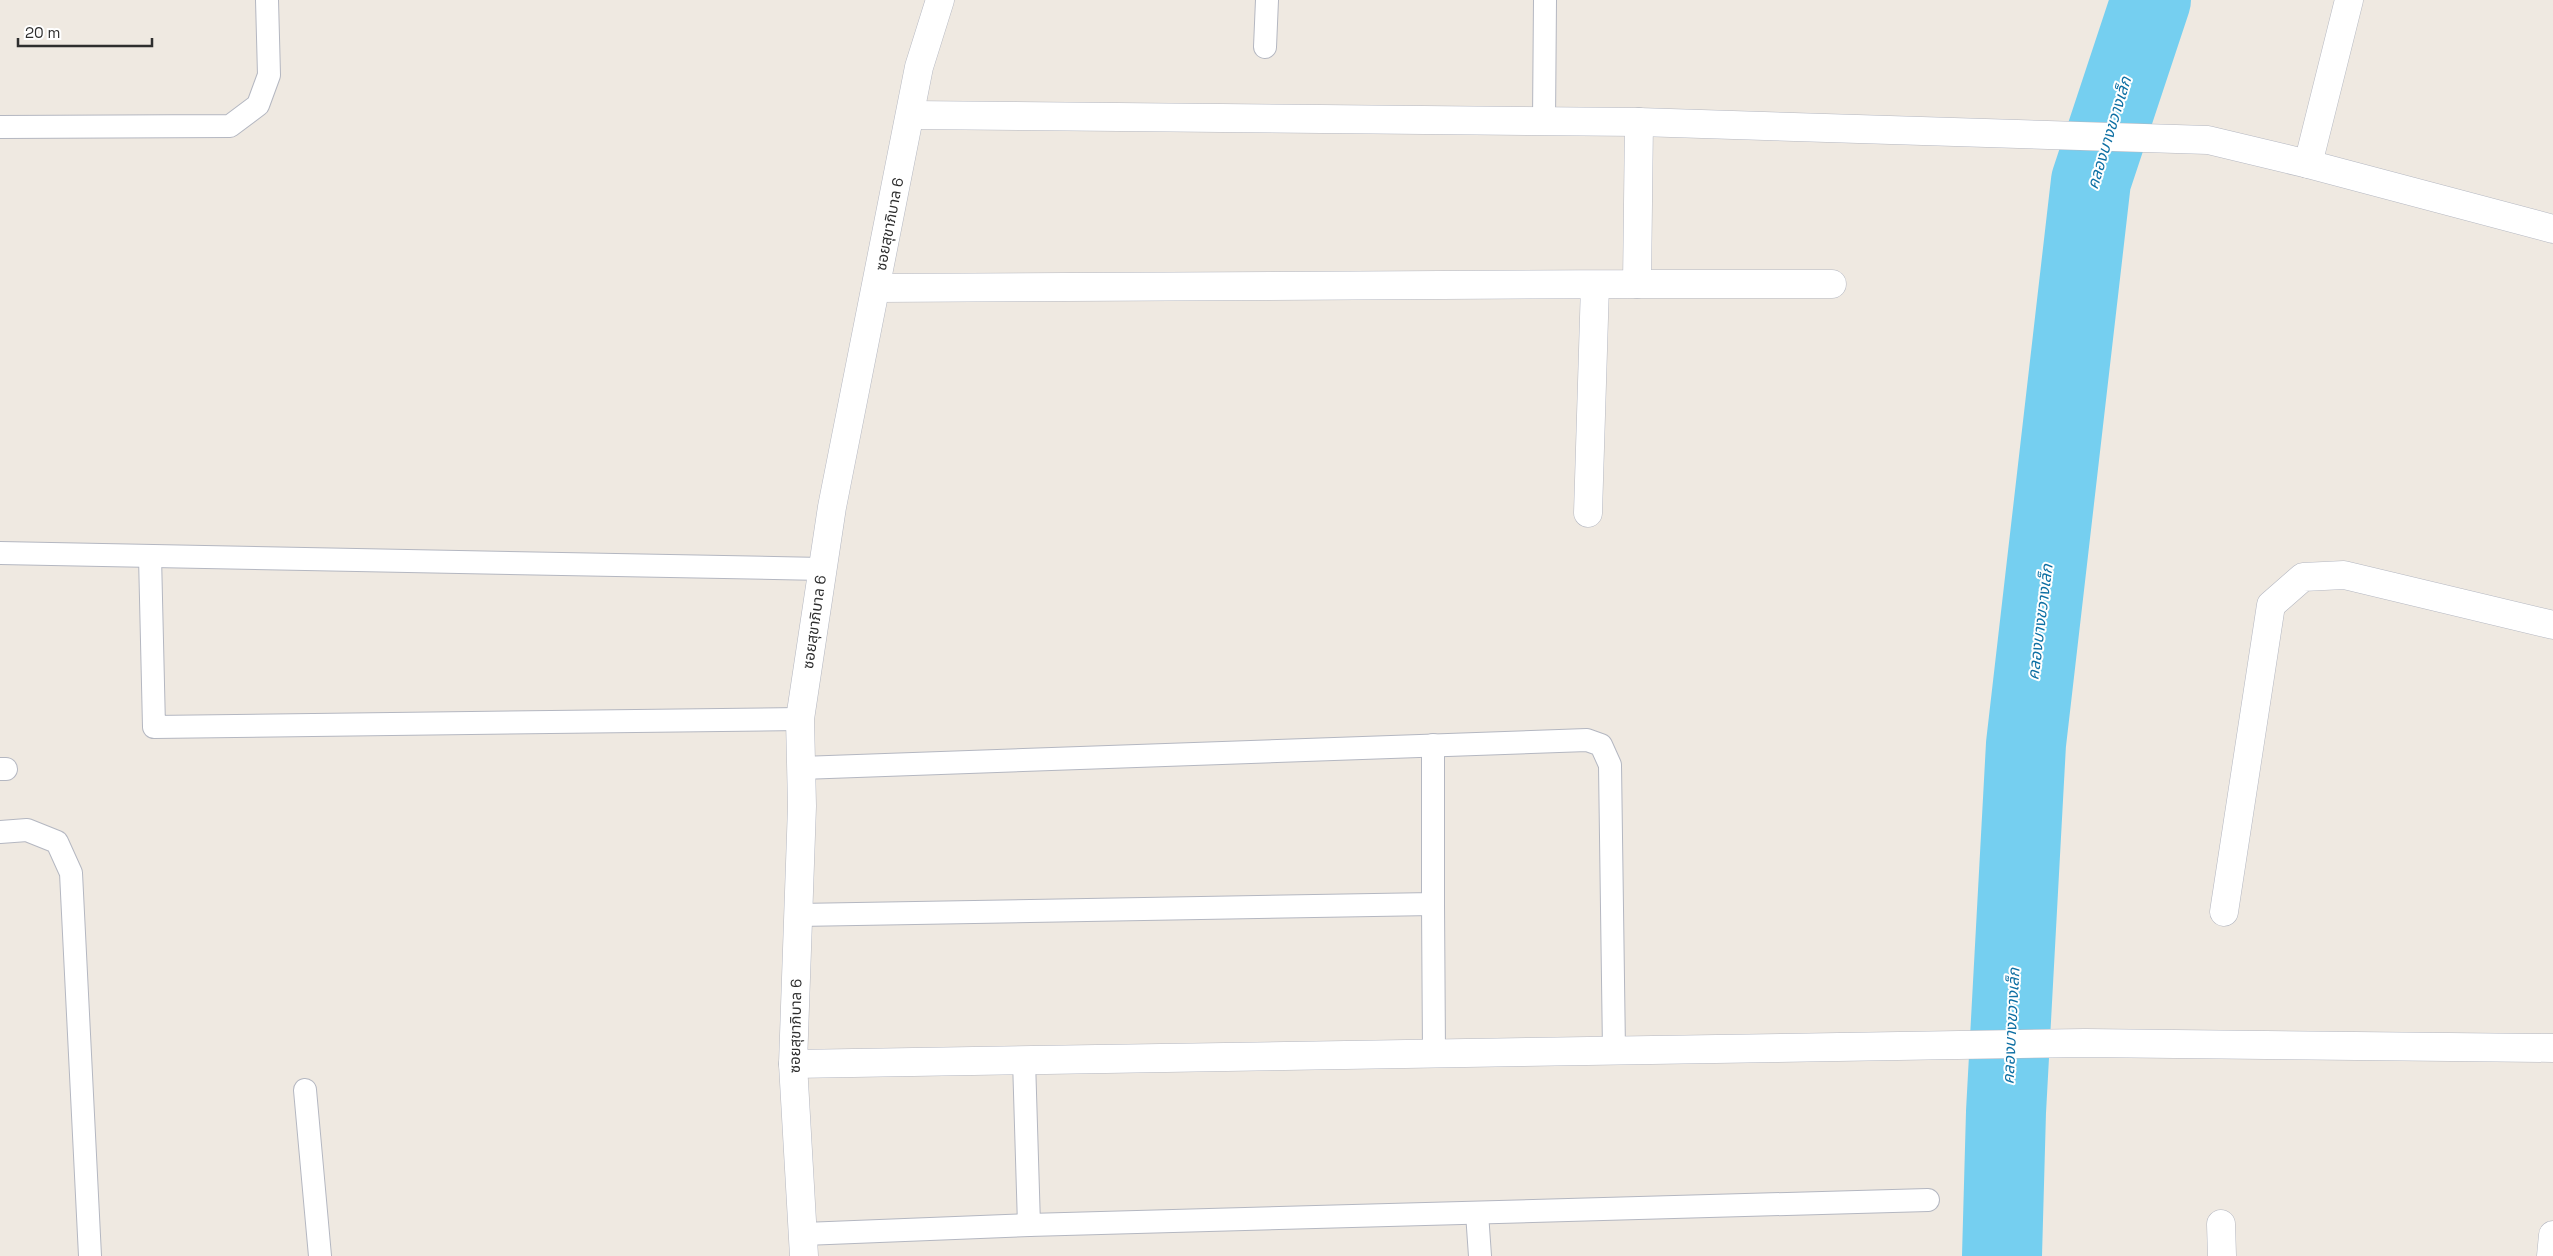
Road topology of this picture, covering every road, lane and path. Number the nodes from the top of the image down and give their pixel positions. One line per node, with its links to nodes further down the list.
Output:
1 (267, 0): 10 (lane)
2 (940, 0): 7 (street, ซอยสุขาภิบาล 6)
3 (1267, 0): 6 (lane)
4 (1545, 0): 8 (lane)
5 (2349, 0): 11 (street)
6 (1265, 47)
7 (910, 115): 8 (street); 16 (street, ซอยสุขาภิบาล 6)
8 (1544, 121): 9 (street)
9 (1639, 122): 11 (street); 13 (street)
10 (0, 127)
11 (2308, 164): 12 (street)
12 (2553, 229)
13 (1637, 284): 14 (street); 15 (street)
14 (1832, 284)
15 (1595, 285): 16 (street); 17 (street)
16 (876, 288): 20 (street, ซอยสุขาภิบาล 6)
17 (1588, 513)
18 (0, 553): 19 (lane)
19 (150, 556): 20 (lane); 22 (lane)
20 (822, 569): 22 (street, ซอยสุขาภิบาล 6)
21 (2553, 625): 27 (street)
22 (800, 719): 24 (street, ซอยสุขาภิบาล 6)
23 (1433, 745): 24 (lane); 26 (lane); 30 (lane)
24 (802, 768): 28 (street, ซอยสุขาภิบาล 6)
25 (0, 832): 41 (lane)
26 (1433, 904): 28 (lane); 31 (lane)
27 (2224, 912)
28 (798, 915): 33 (street, ซอยสุขาภิบาล 6)
29 (2553, 1048): 30 (street)
30 (1614, 1051): 31 (street)
31 (1434, 1054): 32 (street)
32 (1024, 1060): 33 (street); 38 (lane)
33 (792, 1064): 40 (street, ซอยสุขาภิบาล 6)
34 (305, 1090): 42 (lane)
35 (1928, 1200): 36 (lane)
36 (1478, 1213): 38 (lane); 43 (lane)
37 (2221, 1224): 44 (street)
38 (1029, 1225): 40 (lane)
39 (2553, 1235): 45 (street)
40 (804, 1245)
41 (90, 1256)
42 (320, 1256)
43 (1480, 1256)
44 (2222, 1256)
45 (2551, 1256)

